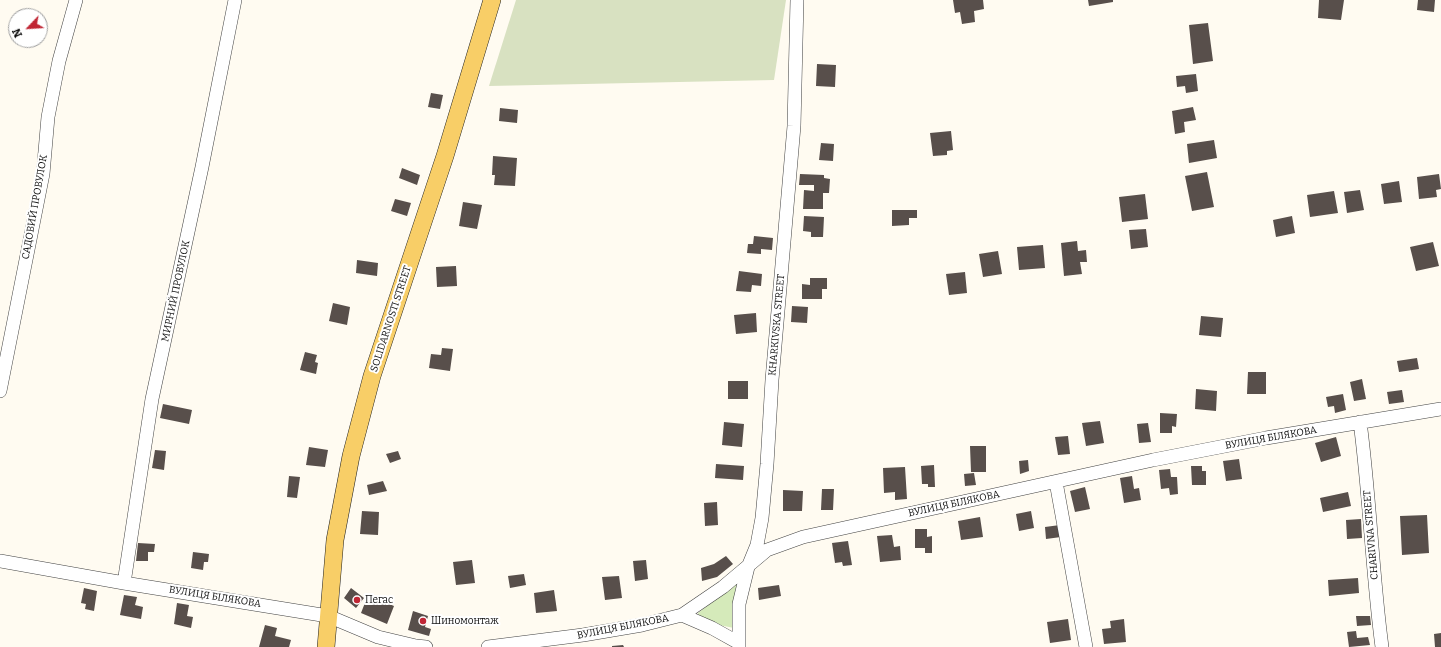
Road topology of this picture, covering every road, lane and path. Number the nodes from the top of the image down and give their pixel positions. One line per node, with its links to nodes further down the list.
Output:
1 (76, 0): 5 (street, САДОВИЙ ПРОВУЛОК)
2 (235, 0): 11 (street, МИРНИЙ ПРОВУЛОК)
3 (492, 0): 13 (main road, SOLIDARNOSTI STREET)
4 (797, 0): 10 (street, KHARKIVSKA STREET)
5 (0, 391)
6 (1441, 409): 7 (street, ВУЛИЦЯ БІЛЯКОВА)
7 (1360, 422): 8 (street, ВУЛИЦЯ БІЛЯКОВА); 19 (street, CHARIVNA STREET)
8 (1056, 482): 10 (street, ВУЛИЦЯ БІЛЯКОВА); 18 (street)
9 (0, 561): 11 (street, ВУЛИЦЯ БІЛЯКОВА)
10 (748, 567): 12 (street, ВУЛИЦЯ БІЛЯКОВА); 14 (street, KHARKIVSKA STREET)
11 (124, 583): 13 (street, ВУЛИЦЯ БІЛЯКОВА)
12 (682, 615): 14 (street); 17 (street, ВУЛИЦЯ БІЛЯКОВА)
13 (328, 616): 15 (main road, SOLIDARNOSTI STREET); 16 (street, ВУЛИЦЯ БІЛЯКОВА)
14 (739, 645)
15 (326, 647)
16 (426, 647)
17 (488, 647)
18 (1086, 647)
19 (1382, 647)

